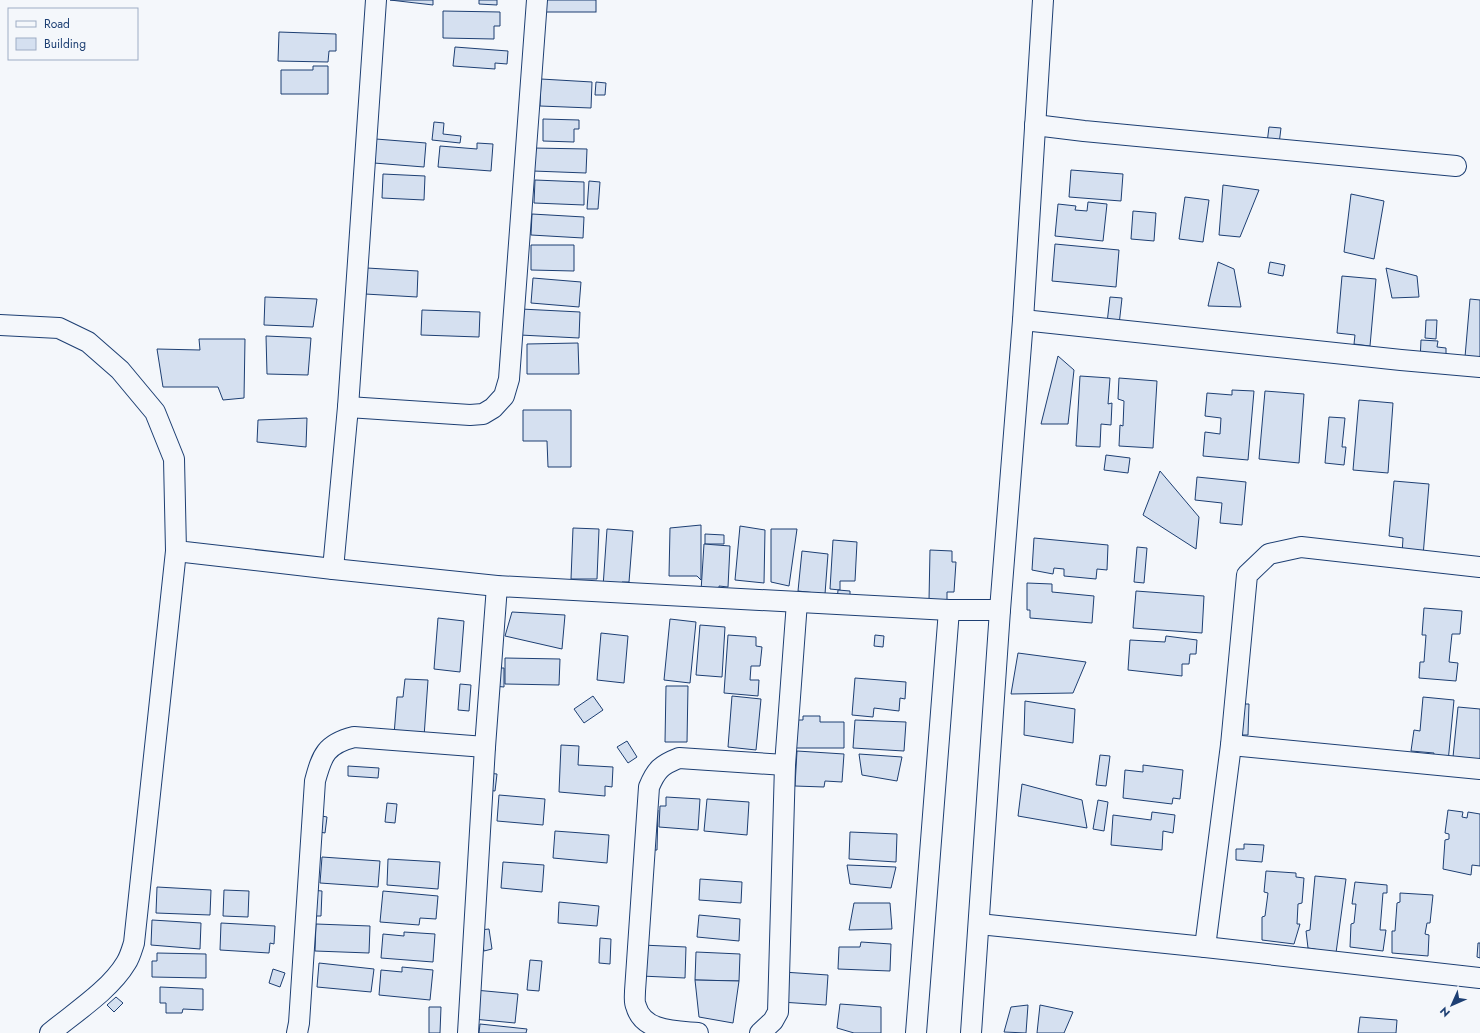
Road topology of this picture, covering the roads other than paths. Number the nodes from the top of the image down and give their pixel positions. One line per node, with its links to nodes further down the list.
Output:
1 (376, 0): 9 (street)
2 (537, 0): 9 (street)
3 (1044, 0): 4 (street)
4 (1035, 125): 5 (street); 6 (street)
5 (1456, 166)
6 (1023, 320): 8 (street); 16 (street)
7 (0, 325): 10 (street)
8 (1480, 367)
9 (348, 407): 12 (street)
10 (176, 551): 12 (street); 24 (street)
11 (1480, 567): 17 (street)
12 (333, 569): 13 (street)
13 (497, 586): 14 (street); 18 (street)
14 (797, 602): 15 (street); 19 (street)
15 (949, 610): 16 (street); 29 (street)
16 (1000, 610): 21 (street)
17 (1231, 745): 20 (street); 22 (street)
18 (485, 747): 25 (street); 26 (street)
19 (785, 765): 27 (street); 28 (street)
20 (1480, 769)
21 (979, 924): 22 (street); 30 (street)
22 (1205, 947): 23 (street)
23 (1480, 978)
24 (50, 1033)
25 (297, 1033)
26 (468, 1033)
27 (698, 1033)
28 (760, 1033)
29 (916, 1033)
30 (971, 1033)

